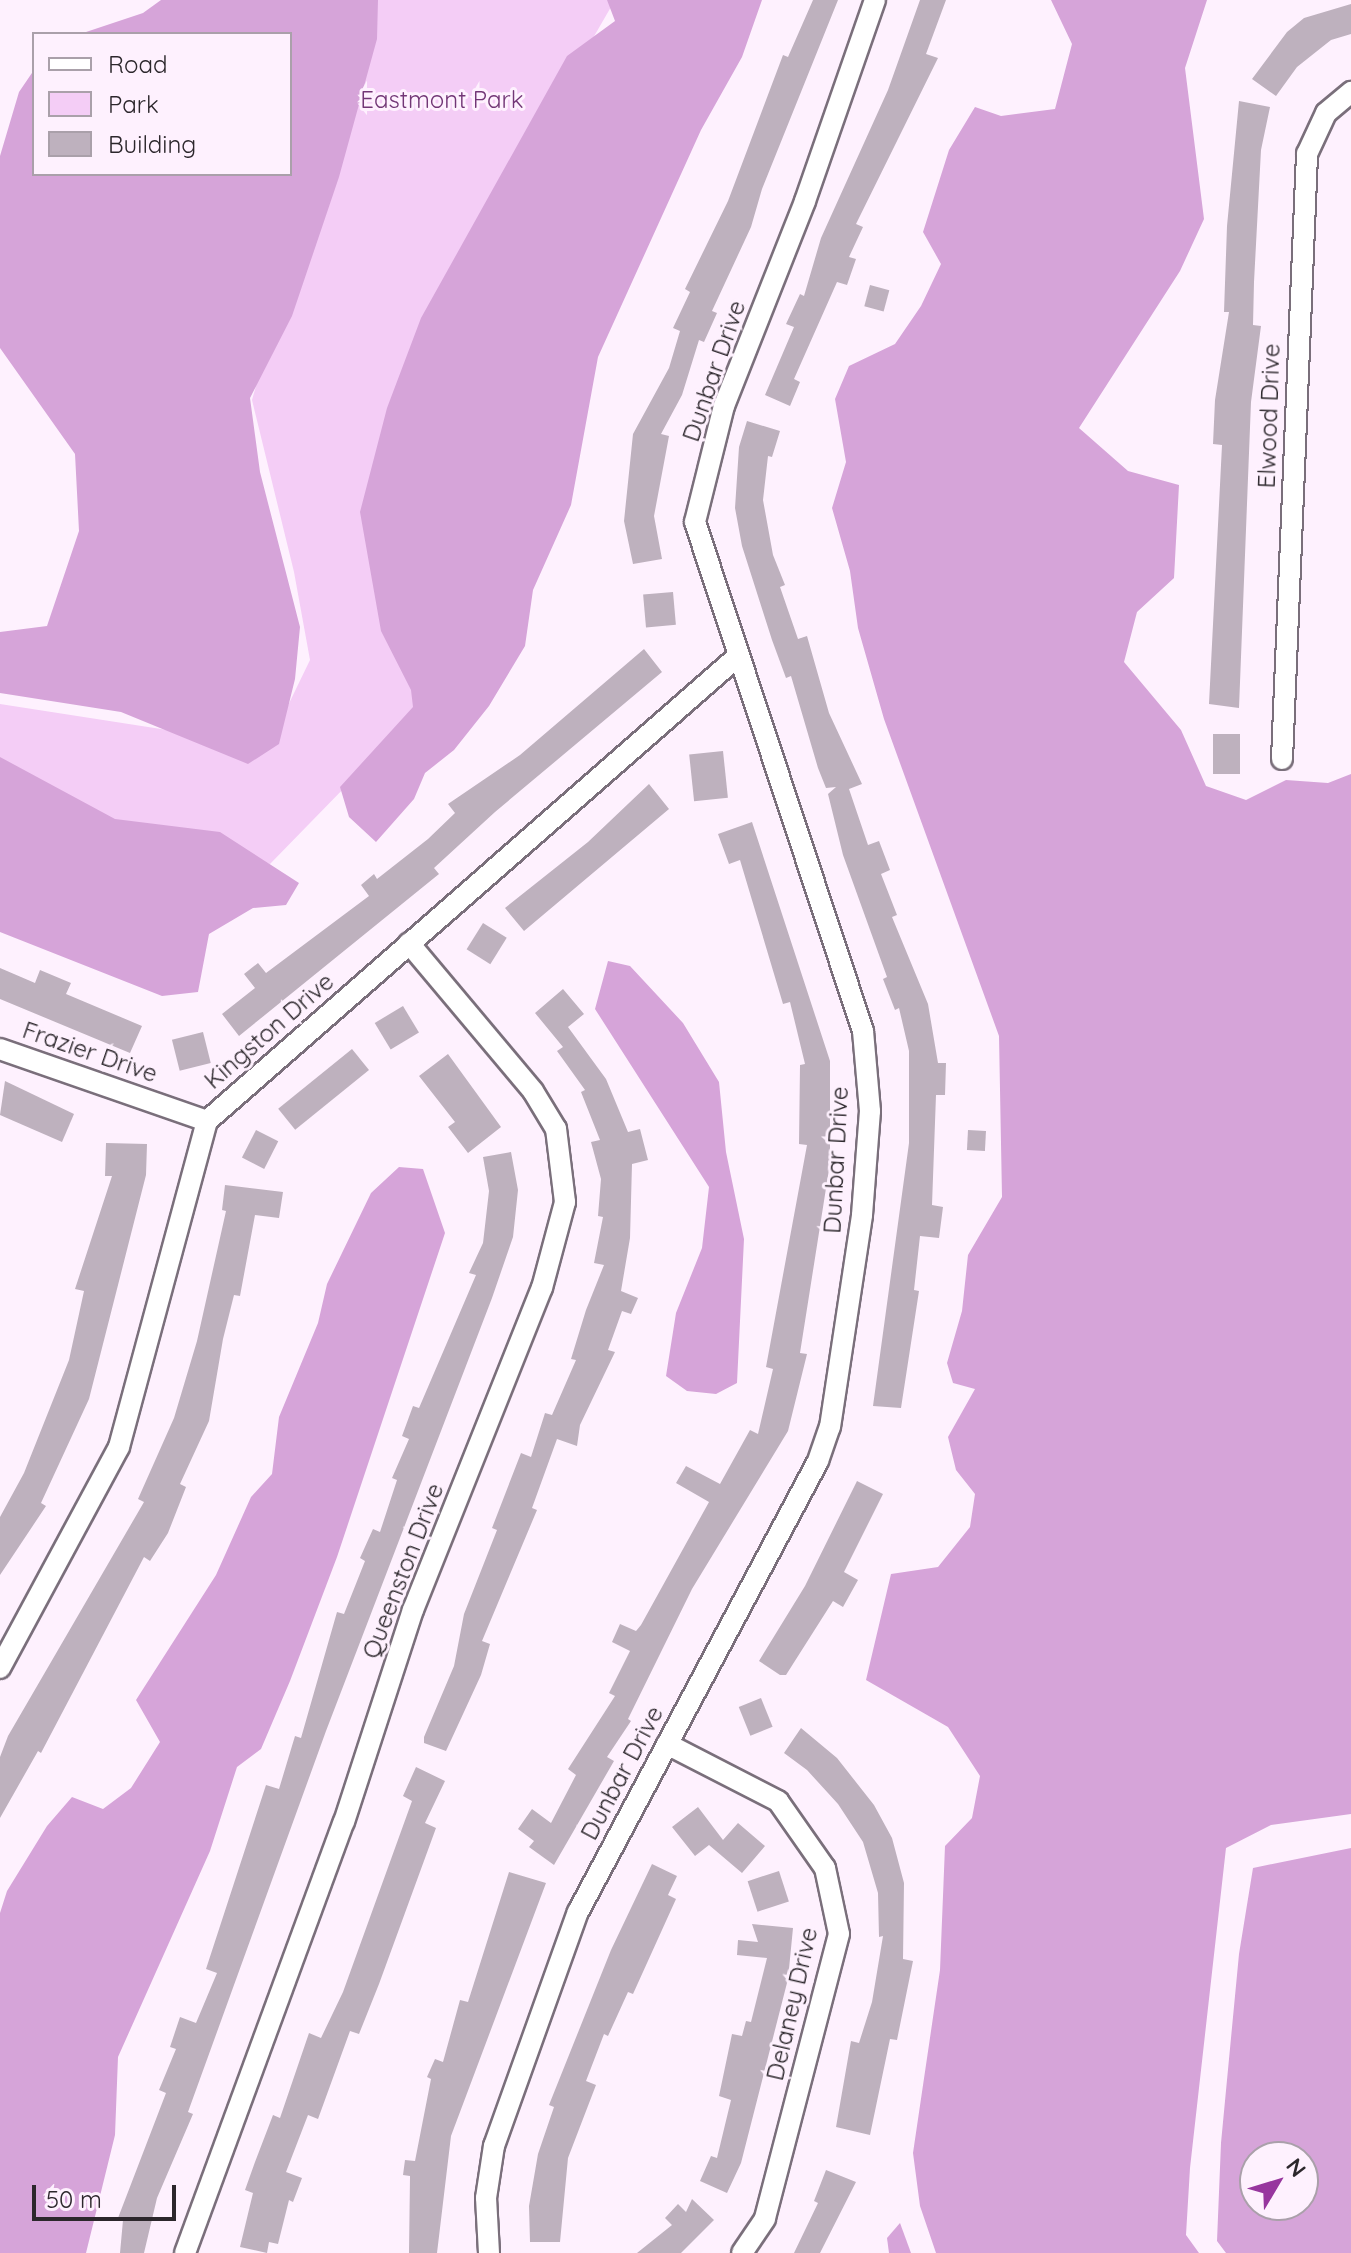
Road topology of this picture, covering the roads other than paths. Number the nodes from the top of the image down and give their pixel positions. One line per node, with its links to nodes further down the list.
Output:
1 (875, 0): 3 (street, Dunbar Drive)
2 (1351, 92): 4 (street, Elwood Drive)
3 (737, 657): 5 (street, Kingston Drive); 9 (street, Dunbar Drive)
4 (1282, 759)
5 (409, 943): 7 (street, Kingston Drive); 10 (street, Queenston Drive)
6 (0, 1049): 7 (street, Frazier Drive)
7 (207, 1121): 8 (street, Kingston Drive)
8 (0, 1668)
9 (667, 1744): 11 (street, Dunbar Drive); 12 (street, Delaney Drive)
10 (185, 2253)
11 (489, 2253)
12 (742, 2253)

